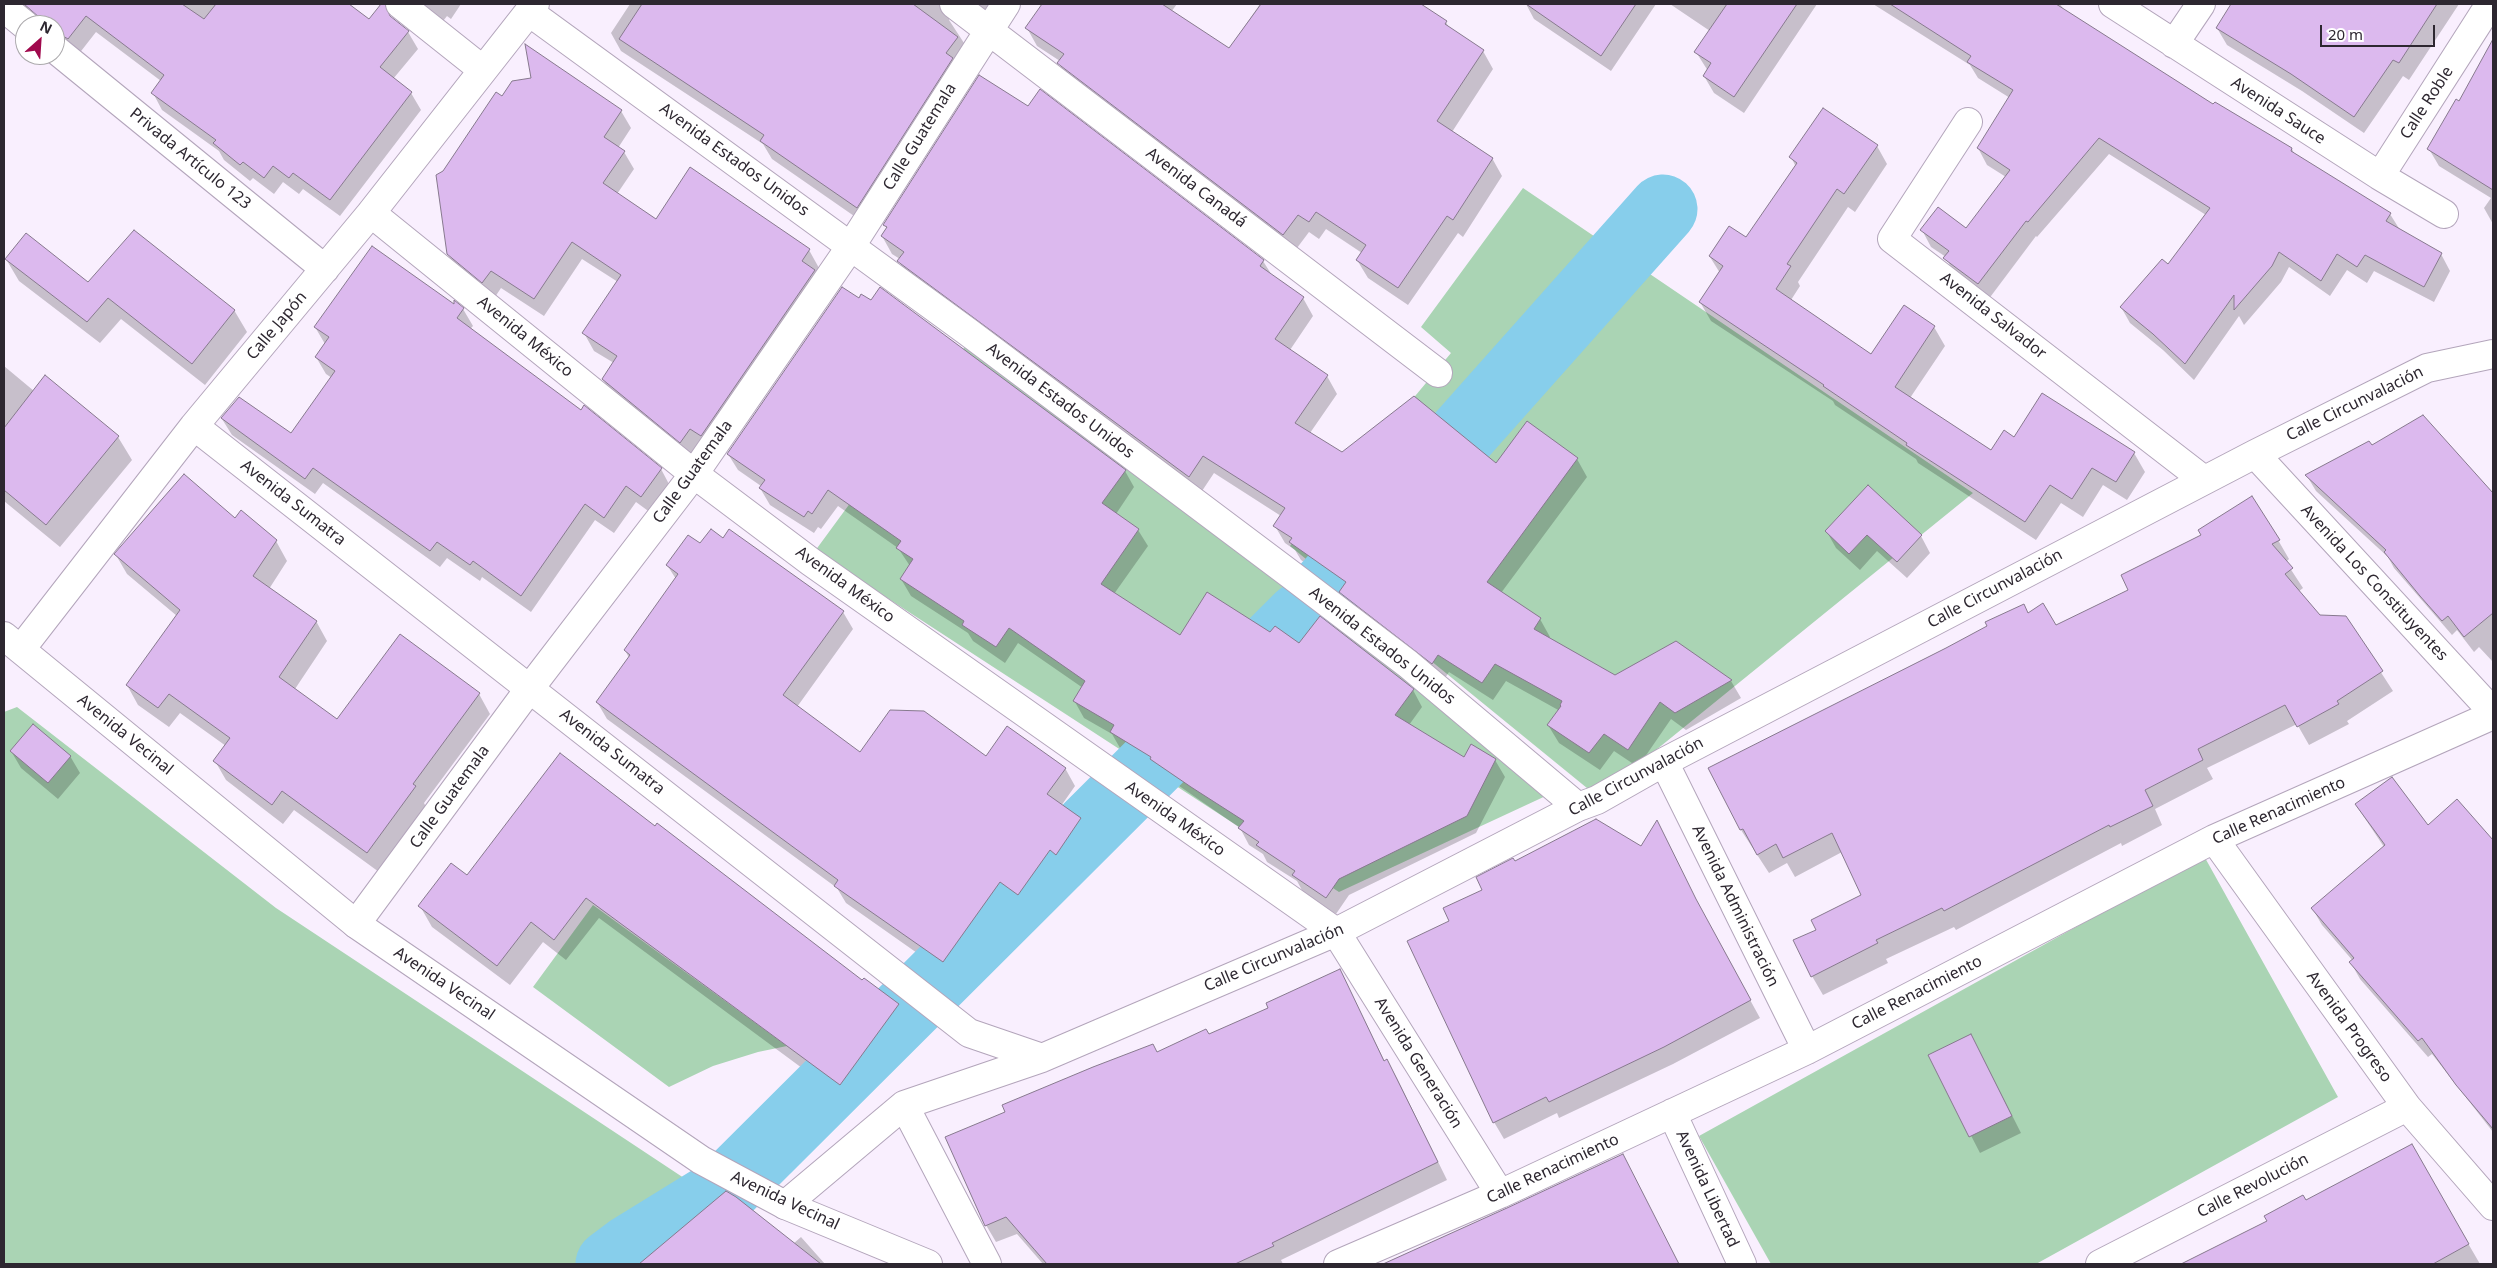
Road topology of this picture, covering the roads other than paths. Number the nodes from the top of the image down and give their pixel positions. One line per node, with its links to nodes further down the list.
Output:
1 (400, 4): 13 (street)
2 (954, 4): 10 (street, Avenida Canadá)
3 (1006, 4): 10 (street, Calle Guatemala)
4 (2113, 4): 11 (street, Avenida Sauce)
5 (2201, 4): 11 (street)
6 (2490, 4): 15 (street, Calle Roble)
7 (4, 8): 9 (street)
8 (532, 8): 13 (street, Calle Japón); 18 (street, Avenida Estados Unidos)
9 (15, 17)
10 (988, 29): 18 (street, Calle Guatemala); 21 (street, Avenida Canadá)
11 (2174, 44): 15 (street, Avenida Sauce)
12 (65, 57): 19 (street, Privada Artículo 123)
13 (483, 70): 16 (street, Calle Japón)
14 (1968, 122): 25 (street, Avenida Salvador)
15 (2380, 176): 17 (street, Avenida Sauce)
16 (372, 213): 19 (street, Calle Japón); 24 (street, Avenida México)
17 (2444, 214)
18 (851, 246): 24 (street, Calle Guatemala); 30 (street, Avenida Estados Unidos)
19 (325, 269): 22 (street, Calle Japón)
20 (2493, 354): 23 (street, Calle Circunvalación)
21 (1438, 373)
22 (194, 426): 26 (street, Calle Japón); 27 (street, Avenida Sumatra)
23 (2255, 454): 25 (street, Calle Circunvalación); 28 (street, Avenida Los Constituyentes)
24 (694, 474): 27 (street, Calle Guatemala); 33 (street, Avenida México)
25 (2204, 480): 29 (street, Calle Circunvalación)
26 (12, 643): 32 (street, Avenida Vecinal)
27 (530, 688): 32 (street, Calle Guatemala); 35 (street, Avenida Sumatra)
28 (2493, 714): 31 (street, Calle Renacimiento)
29 (1664, 762): 30 (street, Calle Circunvalación); 34 (street, Avenida Administración)
30 (1578, 807): 33 (street, Calle Circunvalación)
31 (2214, 839): 34 (street, Calle Renacimiento); 37 (street, Avenida Progreso)
32 (356, 924): 40 (street, Avenida Vecinal)
33 (1336, 932): 35 (street, Calle Circunvalación); 39 (street, Avenida Generación)
34 (1807, 1050): 38 (street, Calle Renacimiento)
35 (1042, 1058): 36 (street, Calle Circunvalación)
36 (904, 1105): 40 (street, Calle Circunvalación); 43 (street)
37 (2407, 1108): 41 (street, Avenida Progreso); 46 (street, Calle Revolución)
38 (1672, 1113): 39 (street, Calle Renacimiento); 45 (street, Avenida Libertad)
39 (1500, 1194): 44 (street, Calle Renacimiento)
40 (785, 1205): 42 (street, Avenida Vecinal)
41 (2493, 1206)
42 (928, 1264)
43 (987, 1264)
44 (1338, 1264)
45 (1742, 1264)
46 (2100, 1264)

